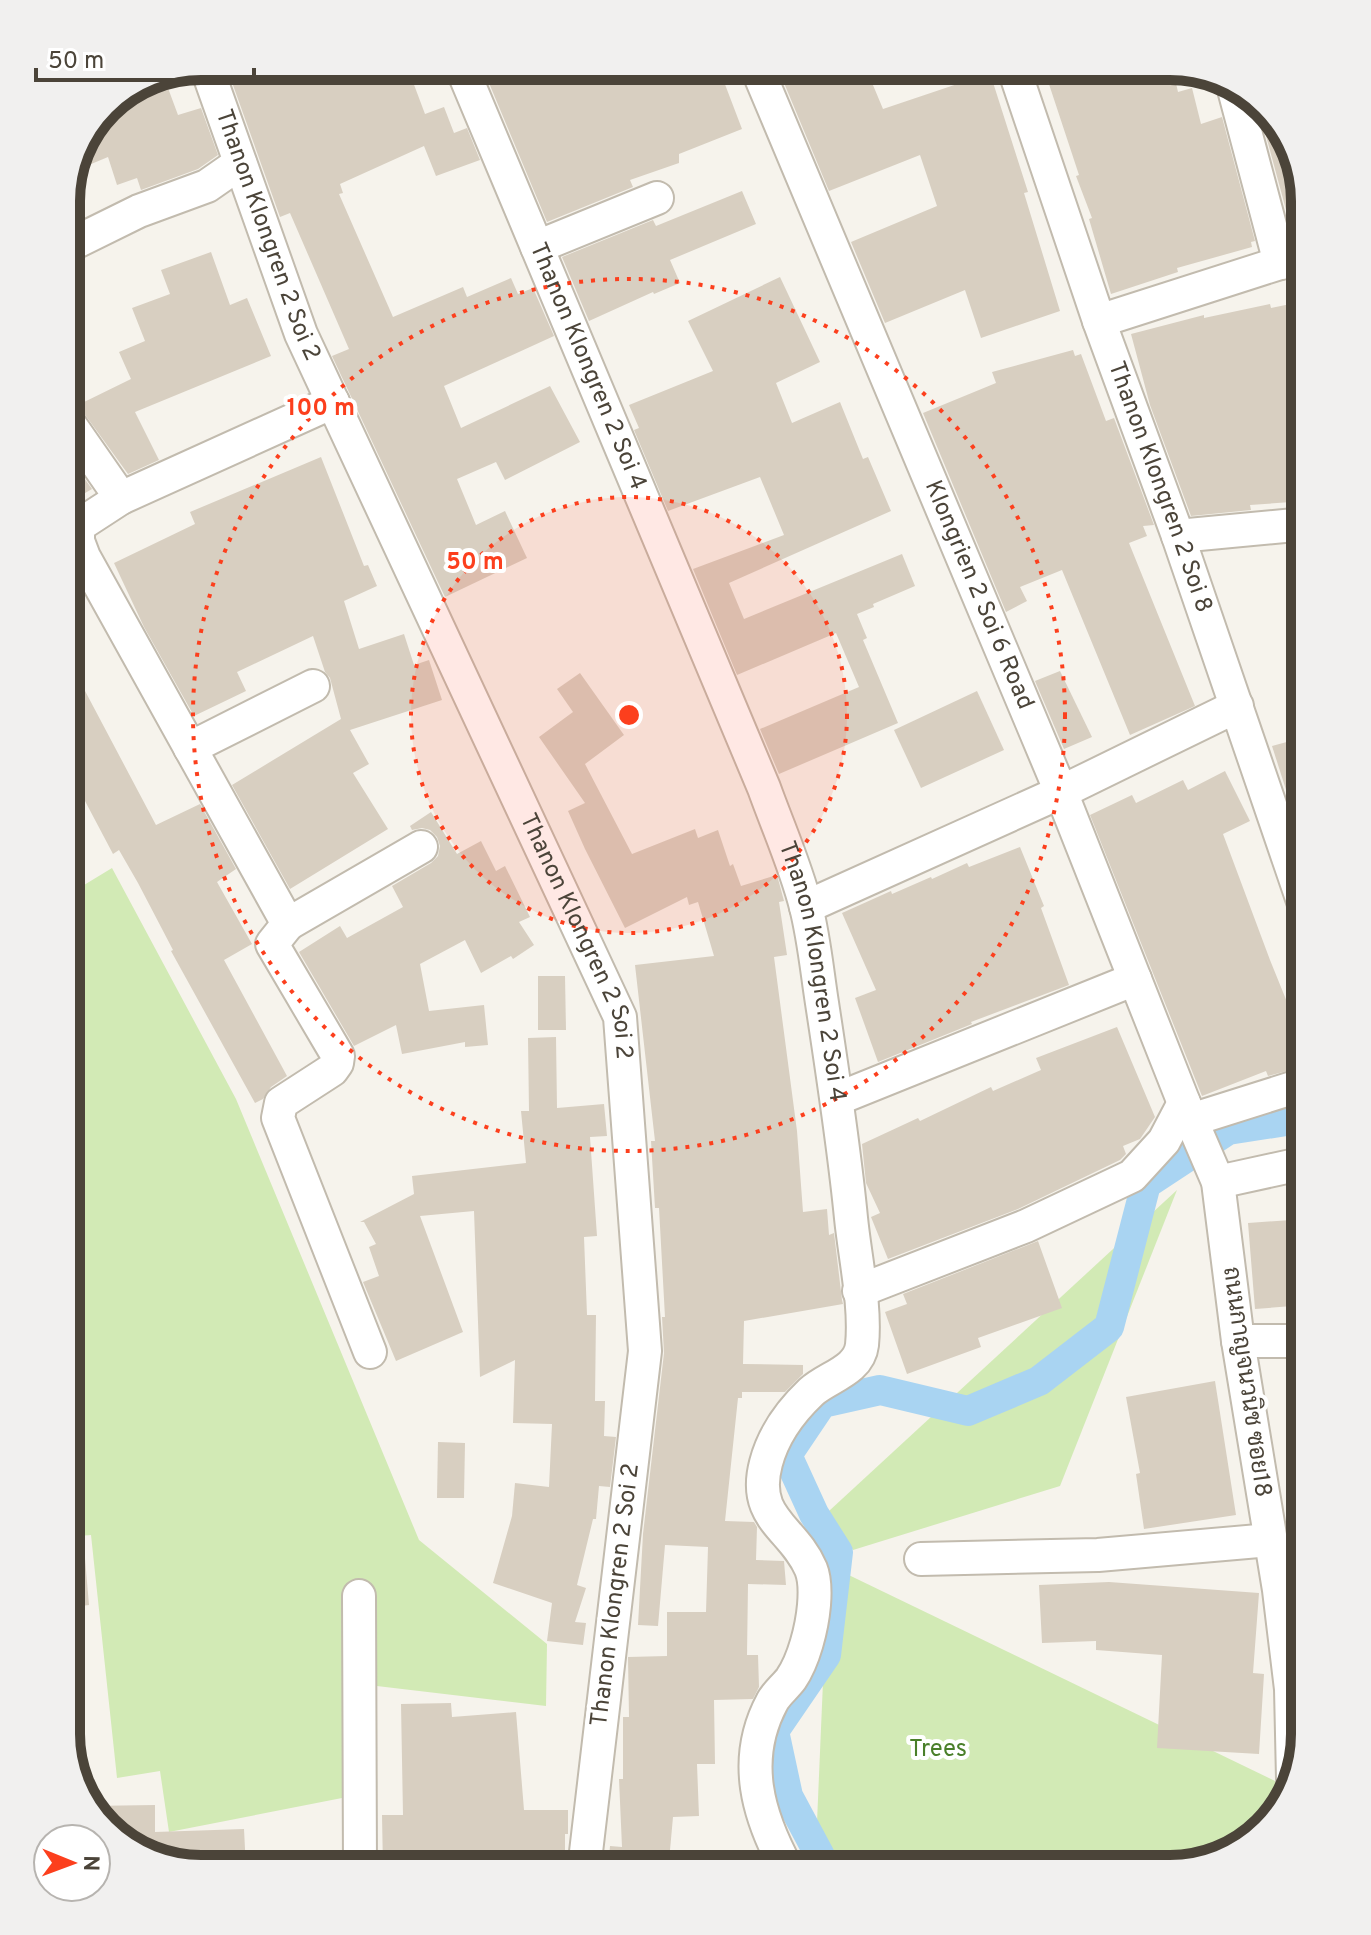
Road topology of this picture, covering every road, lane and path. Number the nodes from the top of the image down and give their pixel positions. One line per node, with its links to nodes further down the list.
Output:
1 (211, 80): 6 (street, Thanon Klongren 2 Soi 2)
2 (467, 80): 9 (street, Thanon Klongren 2 Soi 4)
3 (762, 80): 23 (street, Klongrien 2 Soi 6 Road)
4 (1018, 80): 12 (street, Thanon Klongren 2 Soi 8)
5 (1239, 102): 10 (street)
6 (240, 163): 8 (street); 13 (street, Thanon Klongren 2 Soi 2)
7 (657, 198): 9 (street)
8 (80, 240)
9 (537, 247): 26 (street, Thanon Klongren 2 Soi 4)
10 (1291, 256)
11 (1291, 263): 12 (street)
12 (1099, 321): 18 (street, Thanon Klongren 2 Soi 8)
13 (333, 402): 15 (street); 43 (street, Thanon Klongren 2 Soi 2)
14 (80, 439): 15 (street)
15 (121, 498): 16 (street)
16 (80, 525)
17 (1291, 525): 18 (street)
18 (1178, 536): 21 (street, Thanon Klongren 2 Soi 8)
19 (80, 551): 22 (street)
20 (313, 686): 22 (street)
21 (1237, 706): 23 (street); 25 (street, Thanon Klongren 2 Soi 8)
22 (190, 748): 27 (street)
23 (1061, 792): 26 (street); 28 (street, Klongrien 2 Soi 6 Road)
24 (421, 847): 27 (street)
25 (1291, 866)
26 (806, 907): 30 (street, Thanon Klongren 2 Soi 4)
27 (288, 924): 37 (street)
28 (1135, 979): 30 (street); 31 (street, Klongrien 2 Soi 6 Road)
29 (1291, 1088): 31 (street)
30 (837, 1099): 34 (street, Thanon Klongren 2 Soi 4)
31 (1189, 1116): 33 (street, ถนนกาญจนวนิช ซอย18); 34 (street)
32 (1291, 1166): 33 (street)
33 (1217, 1179): 35 (street, ถนนกาญจนวนิช ซอย18)
34 (859, 1291): 44 (street, Thanon Klongren 2 Soi 4)
35 (1238, 1341): 36 (street); 38 (street, ถนนกาญจนวนิช ซอย18)
36 (1291, 1341)
37 (370, 1352)
38 (1270, 1540): 39 (street); 40 (street, ถนนกาญจนวนิช ซอย18)
39 (921, 1559)
40 (1291, 1589)
41 (359, 1596): 42 (street)
42 (360, 1855)
43 (586, 1855)
44 (780, 1855)

